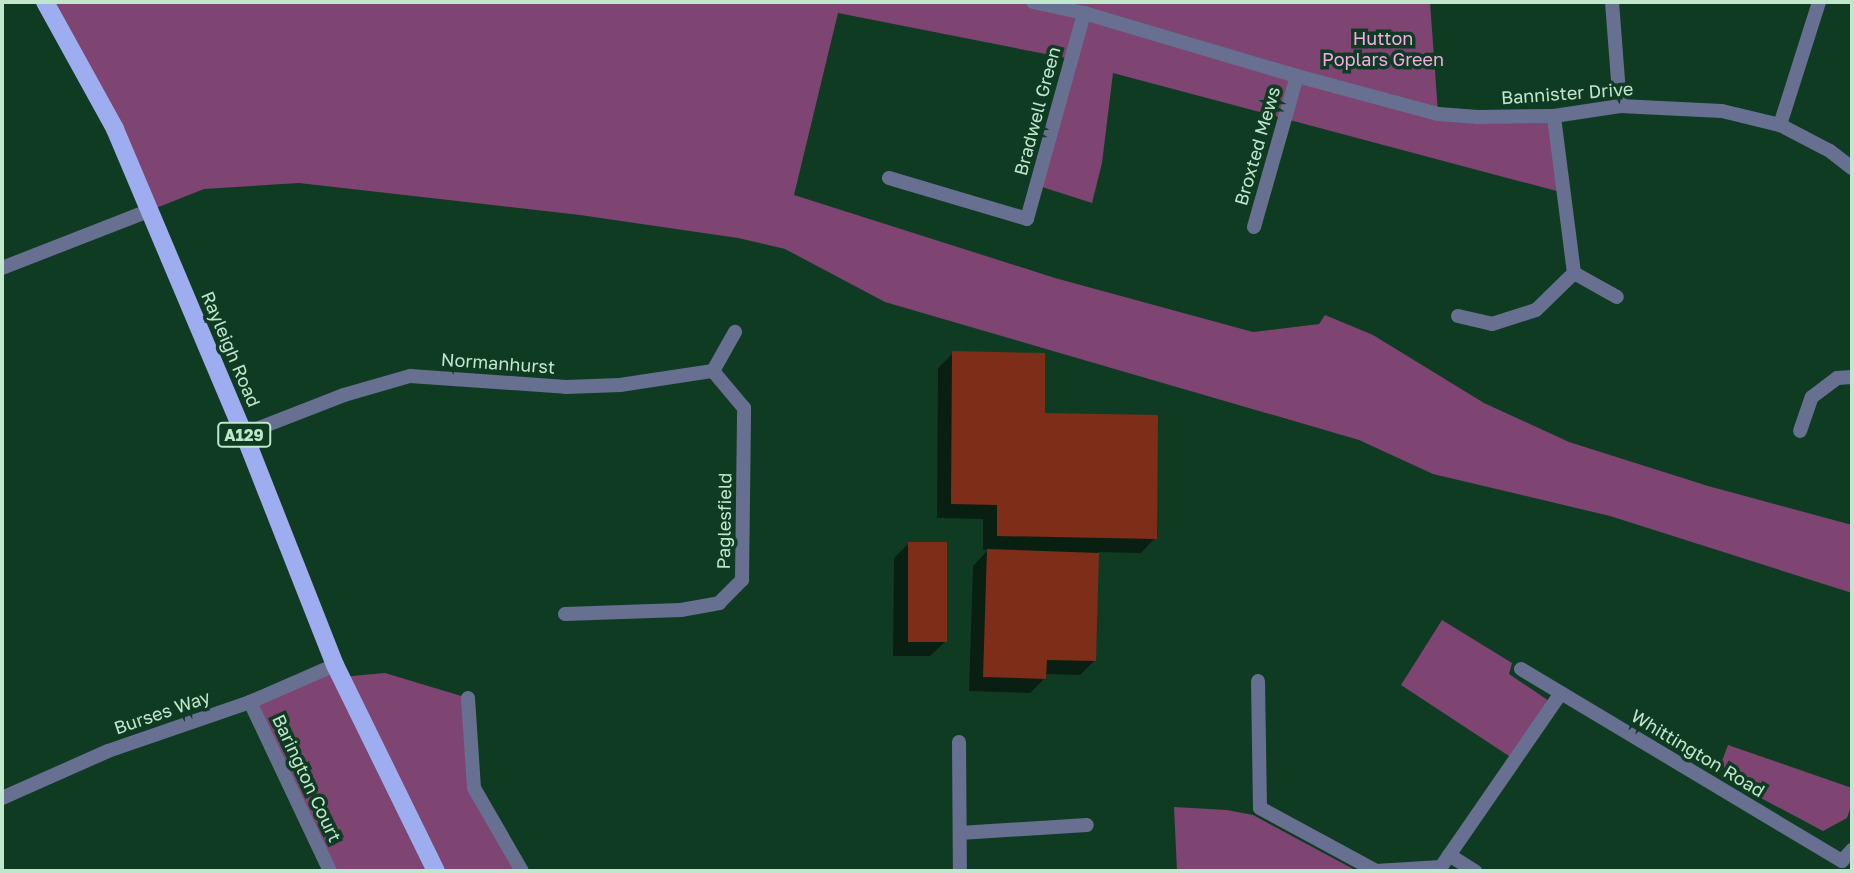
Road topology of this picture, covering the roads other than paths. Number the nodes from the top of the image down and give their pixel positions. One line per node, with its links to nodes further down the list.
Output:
1 (45, 2): 12 (main road, Rayleigh Road / A129)
2 (1033, 2): 5 (street, Bannister Drive)
3 (1612, 2): 7 (street)
4 (1819, 2): 9 (street)
5 (1084, 13): 6 (street, Bannister Drive); 11 (street, Bradwell Green)
6 (1297, 76): 8 (street, Bannister Drive); 13 (street, Broxted Mews)
7 (1620, 106): 8 (street, Bannister Drive); 9 (street, Bannister Drive)
8 (1554, 116): 15 (street)
9 (1780, 125): 10 (street, Bannister Drive)
10 (1852, 168)
11 (888, 178)
12 (151, 210): 14 (street); 22 (main road, Rayleigh Road / A129)
13 (1254, 227)
14 (2, 268)
15 (1574, 273): 16 (street); 17 (street)
16 (1617, 297)
17 (1458, 316)
18 (735, 332): 19 (street)
19 (713, 371): 22 (street, Normanhurst); 23 (street, Paglesfield)
20 (1852, 377): 21 (street)
21 (1800, 431)
22 (244, 434): 24 (main road, Rayleigh Road / A129)
23 (565, 614)
24 (335, 665): 29 (street, Burses Way); 38 (main road, Rayleigh Road / A129)
25 (1521, 669): 27 (street, Whittington Road)
26 (1258, 681): 35 (street)
27 (1561, 693): 35 (street); 36 (street, Whittington Road)
28 (468, 698): 39 (street)
29 (250, 702): 31 (street, Burses Way); 37 (street, Barington Court)
30 (960, 742): 33 (street)
31 (2, 798)
32 (1087, 825): 33 (street)
33 (960, 833): 40 (street)
34 (1852, 850): 36 (street, Whittington Road)
35 (1449, 855): 41 (street)
36 (1839, 866)
37 (330, 871)
38 (436, 871)
39 (522, 871)
40 (960, 871)
41 (1475, 871)

